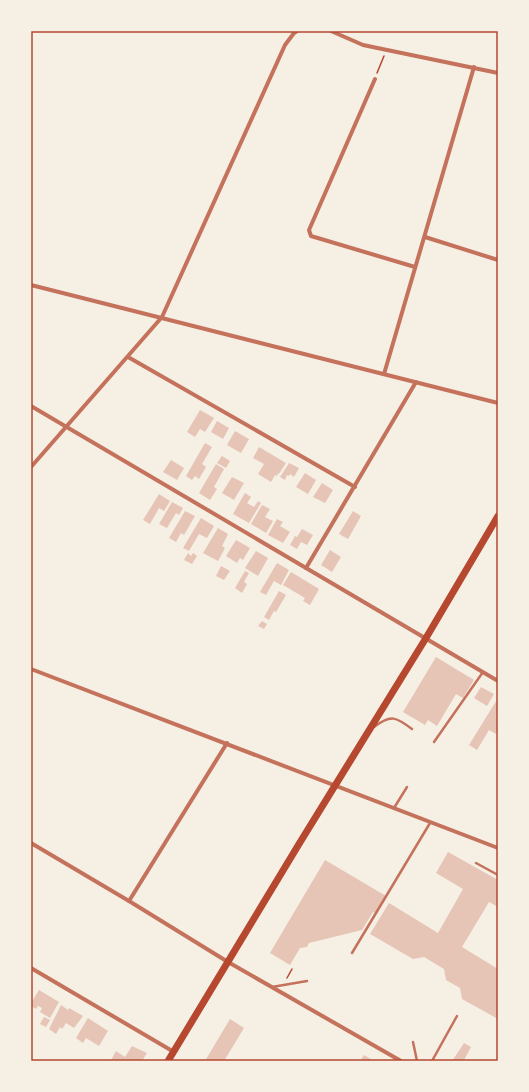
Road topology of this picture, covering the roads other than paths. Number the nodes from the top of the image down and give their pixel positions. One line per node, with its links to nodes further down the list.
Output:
1 (297, 31): 10 (street)
2 (331, 31): 3 (street)
3 (474, 67): 4 (street); 6 (street)
4 (498, 73)
5 (374, 79): 8 (street)
6 (425, 237): 7 (street); 8 (street)
7 (498, 260)
8 (415, 267): 12 (street)
9 (31, 285): 10 (street)
10 (162, 317): 11 (street); 12 (street)
11 (128, 357): 16 (street); 18 (street)
12 (384, 374): 13 (street)
13 (416, 382): 14 (street); 18 (street)
14 (498, 403)
15 (31, 406): 16 (street)
16 (67, 427): 17 (street); 20 (street)
17 (31, 467)
18 (355, 487): 20 (street)
19 (498, 516): 21 (main road)
20 (306, 568): 21 (street)
21 (426, 638): 23 (street); 26 (main road)
22 (31, 669): 28 (street)
23 (483, 672): 24 (street); 27 (lane)
24 (498, 681)
25 (412, 729): 26 (lane)
26 (370, 730): 29 (main road)
27 (434, 742)
28 (227, 743): 29 (street); 37 (street)
29 (336, 785): 31 (street); 39 (main road)
30 (407, 787): 31 (lane)
31 (394, 808): 32 (street)
32 (430, 823): 34 (street); 38 (lane)
33 (31, 843): 37 (street)
34 (498, 848)
35 (476, 863): 36 (lane)
36 (498, 875)
37 (129, 900): 39 (street)
38 (352, 953)
39 (228, 962): 42 (street); 45 (main road)
40 (31, 968): 45 (street)
41 (307, 981): 42 (lane)
42 (272, 987): 47 (street)
43 (457, 1016): 49 (lane)
44 (413, 1042): 48 (lane)
45 (174, 1052): 46 (main road)
46 (168, 1061)
47 (401, 1061)
48 (417, 1061)
49 (432, 1061)

